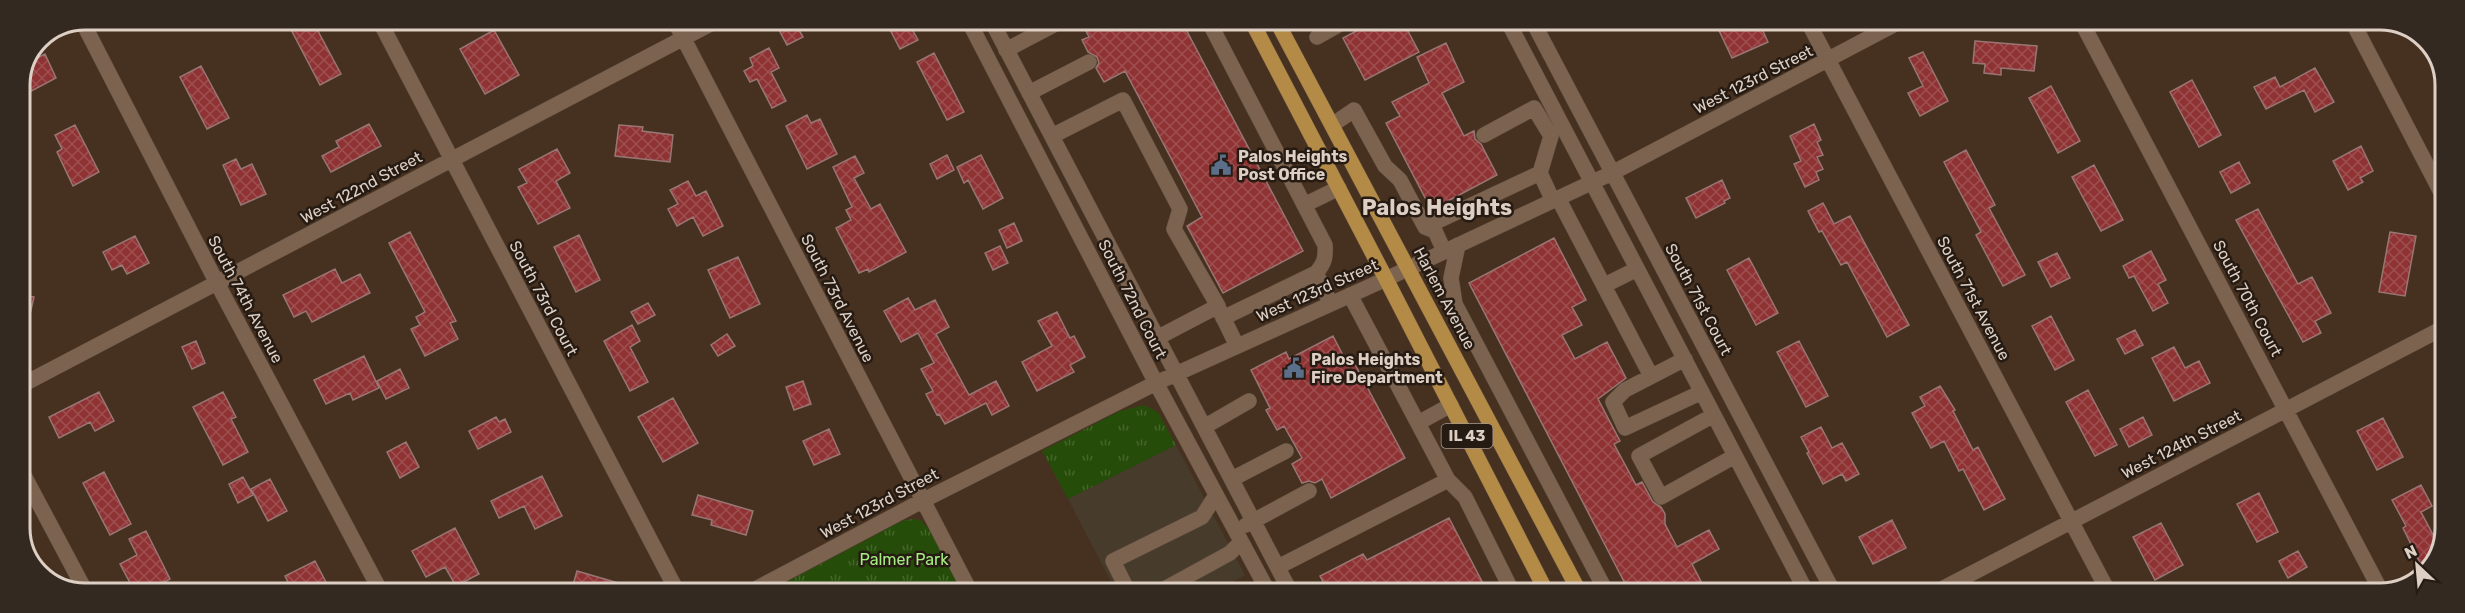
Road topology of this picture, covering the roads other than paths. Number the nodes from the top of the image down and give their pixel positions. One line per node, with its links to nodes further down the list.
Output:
1 (87, 30): 42 (street, South 74th Avenue)
2 (384, 30): 28 (street, South 73rd Court)
3 (680, 30): 19 (street, South 73rd Avenue)
4 (699, 30): 19 (street, West 122nd Street)
5 (973, 30): 54 (street, South 72nd Court)
6 (996, 30): 20 (street, South 72nd Court)
7 (1044, 30): 20 (street)
8 (1213, 30): 35 (street)
9 (1256, 30): 33 (main road, IL 43)
10 (1281, 30): 25 (main road, Harlem Avenue / IL 43)
11 (1329, 30): 18 (street)
12 (1511, 30): 24 (street)
13 (1537, 30): 30 (street, South 71st Court)
14 (1812, 30): 21 (street, South 71st Avenue)
15 (1884, 30): 21 (street, West 123rd Street)
16 (2086, 30): 58 (street, South 70th Court)
17 (2357, 30): 31 (street)
18 (1317, 37)
19 (684, 38): 28 (street, West 122nd Street); 69 (street, South 73rd Avenue)
20 (1006, 50): 23 (street, South 72nd Court)
21 (1828, 60): 30 (street, West 123rd Street); 70 (street, South 71st Avenue)
22 (1089, 62): 23 (street)
23 (1029, 93): 27 (street, South 72nd Court)
24 (1553, 124): 26 (street); 29 (street); 32 (street)
25 (1332, 125): 36 (street); 38 (main road, Harlem Avenue / IL 43)
26 (1484, 135)
27 (1052, 136): 46 (street); 48 (street, South 72nd Court)
28 (452, 159): 42 (street, West 122nd Street); 76 (street, South 73rd Court)
29 (1540, 173): 34 (street); 36 (street)
30 (1612, 173): 32 (street, West 123rd Street); 88 (street, South 71st Court)
31 (2435, 181)
32 (1592, 182): 34 (street, West 123rd Street); 39 (street)
33 (1339, 188): 35 (street); 41 (main road, IL 43)
34 (1555, 199): 37 (street, West 123rd Street); 43 (street)
35 (1304, 205): 40 (street)
36 (1425, 227): 37 (street)
37 (1451, 248): 38 (street, West 123rd Street); 86 (street)
38 (1408, 267): 41 (street, West 123rd Street); 85 (main road, Harlem Avenue / IL 43)
39 (1637, 268): 43 (street); 50 (street)
40 (1316, 273): 45 (street); 46 (street)
41 (1386, 279): 44 (street, West 123rd Street); 57 (main road, IL 43)
42 (217, 283): 53 (street, West 122nd Street); 75 (street, South 74th Avenue)
43 (1605, 285): 52 (street)
44 (1350, 295): 45 (street, West 123rd Street); 60 (street)
45 (1331, 304): 49 (street, West 123rd Street)
46 (1220, 312): 48 (street); 49 (street)
47 (2435, 332): 58 (street, West 124th Street)
48 (1157, 338): 51 (street, South 72nd Court)
49 (1237, 346): 51 (street, West 123rd Street)
50 (1684, 359): 52 (street); 55 (street)
51 (1176, 374): 54 (street, West 123rd Street); 61 (street, South 72nd Court)
52 (1651, 376): 55 (street)
53 (30, 381)
54 (1156, 383): 68 (street, South 72nd Court); 69 (street, West 123rd Street)
55 (1702, 392): 59 (street)
56 (1249, 402): 61 (street)
57 (1451, 405): 60 (street); 84 (main road, IL 43)
58 (2286, 410): 70 (street, West 124th Street); 91 (street, South 70th Court)
59 (1714, 415): 63 (street); 63 (street)
60 (1418, 423): 65 (street)
61 (1204, 426): 64 (street, South 72nd Court)
62 (1286, 451): 64 (street)
63 (1735, 456): 87 (street)
64 (1232, 479): 71 (street, South 72nd Court)
65 (1448, 480): 73 (street); 83 (street)
66 (30, 487): 74 (street)
67 (1309, 491): 71 (street)
68 (1216, 495): 72 (street, South 72nd Court); 79 (street)
69 (922, 501): 77 (street, West 123rd Street); 78 (street, South 73rd Avenue)
70 (2072, 521): 89 (street, West 124th Street); 90 (street, South 71st Avenue)
71 (1254, 522): 72 (street); 73 (street, South 72nd Court)
72 (1238, 536): 80 (street); 81 (street, South 72nd Court)
73 (1278, 567): 82 (street, South 72nd Court)
74 (81, 583)
75 (376, 583)
76 (673, 583)
77 (765, 583)
78 (966, 583)
79 (1124, 583)
80 (1175, 583)
81 (1264, 583)
82 (1286, 583)
83 (1508, 583)
84 (1542, 583)
85 (1575, 583)
86 (1601, 583)
87 (1802, 583)
88 (1829, 583)
89 (1953, 583)
90 (2104, 583)
91 (2377, 583)

